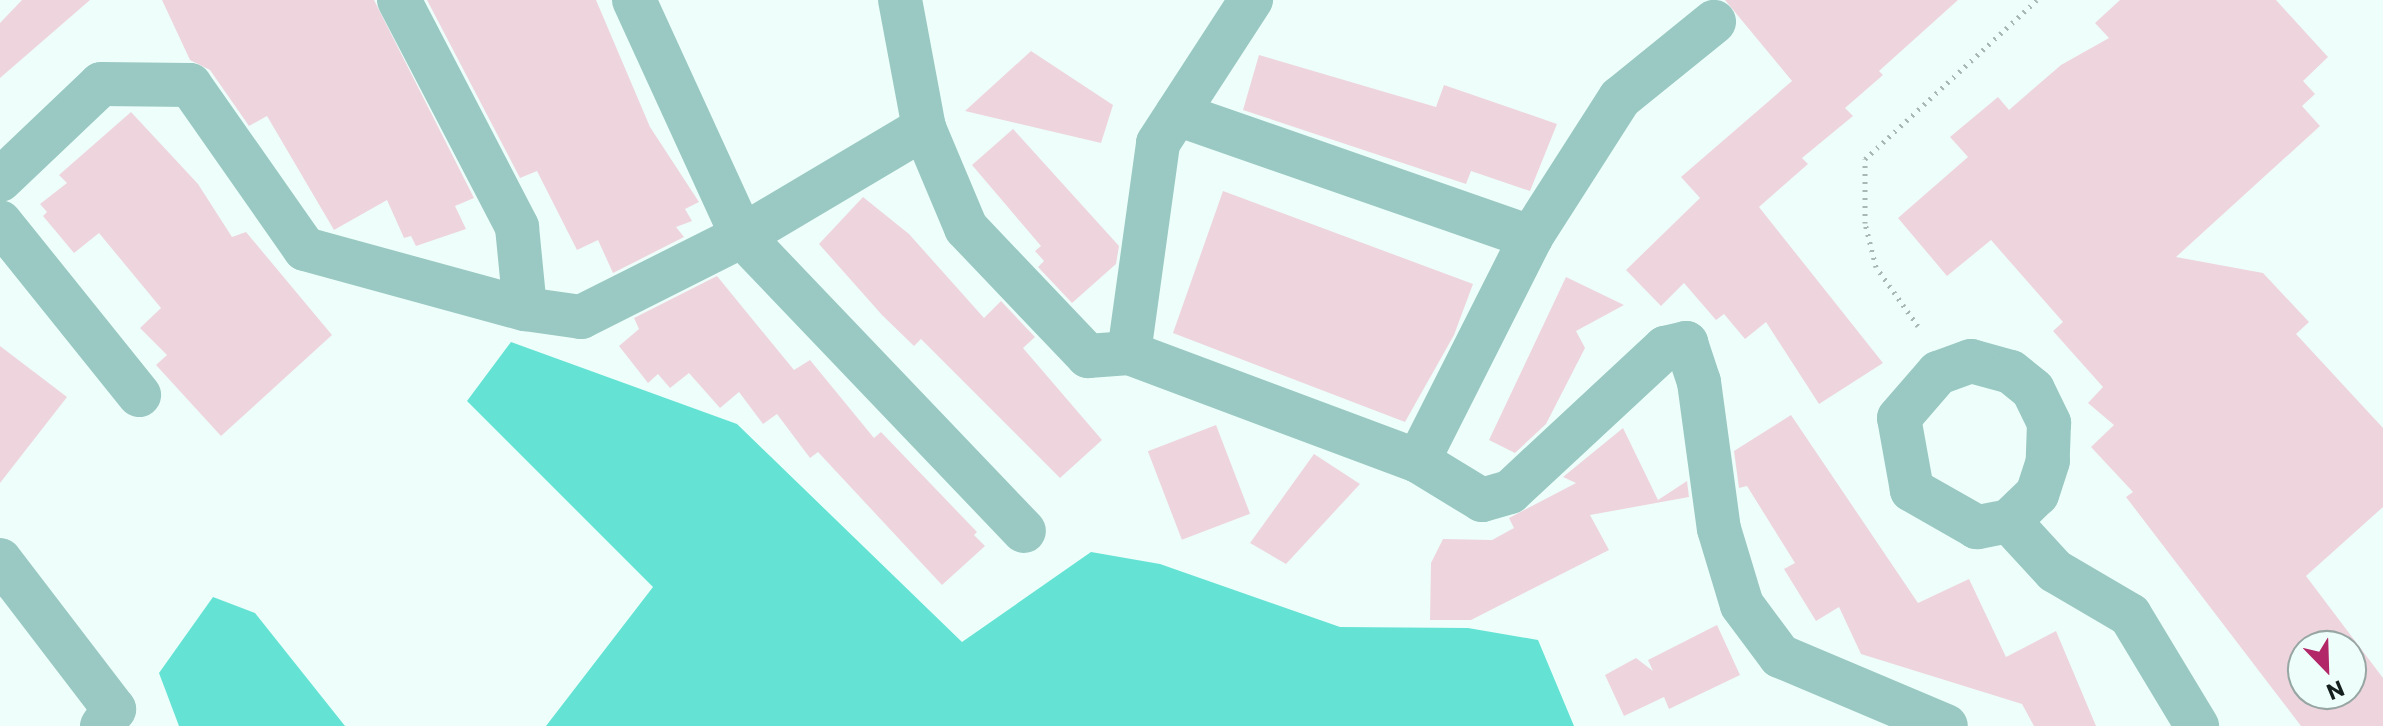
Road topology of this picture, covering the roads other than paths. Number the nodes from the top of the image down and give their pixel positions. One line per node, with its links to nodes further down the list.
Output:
1 (399, 0): 12 (street)
2 (634, 0): 10 (street)
3 (900, 0): 7 (street)
4 (1251, 0): 6 (street)
5 (1714, 22): 11 (street)
6 (1177, 114): 11 (street); 13 (street)
7 (924, 128): 10 (street); 13 (street)
8 (0, 180): 12 (street)
9 (0, 222): 14 (street)
10 (742, 236): 12 (street); 17 (street)
11 (1531, 237): 15 (street)
12 (525, 309)
13 (1129, 353): 15 (street)
14 (139, 395)
15 (1418, 461): 20 (street)
16 (2009, 521): 16 (street); 21 (street)
17 (1024, 531)
18 (0, 560): 19 (street)
19 (102, 726)
20 (1946, 726)
21 (2197, 726)

